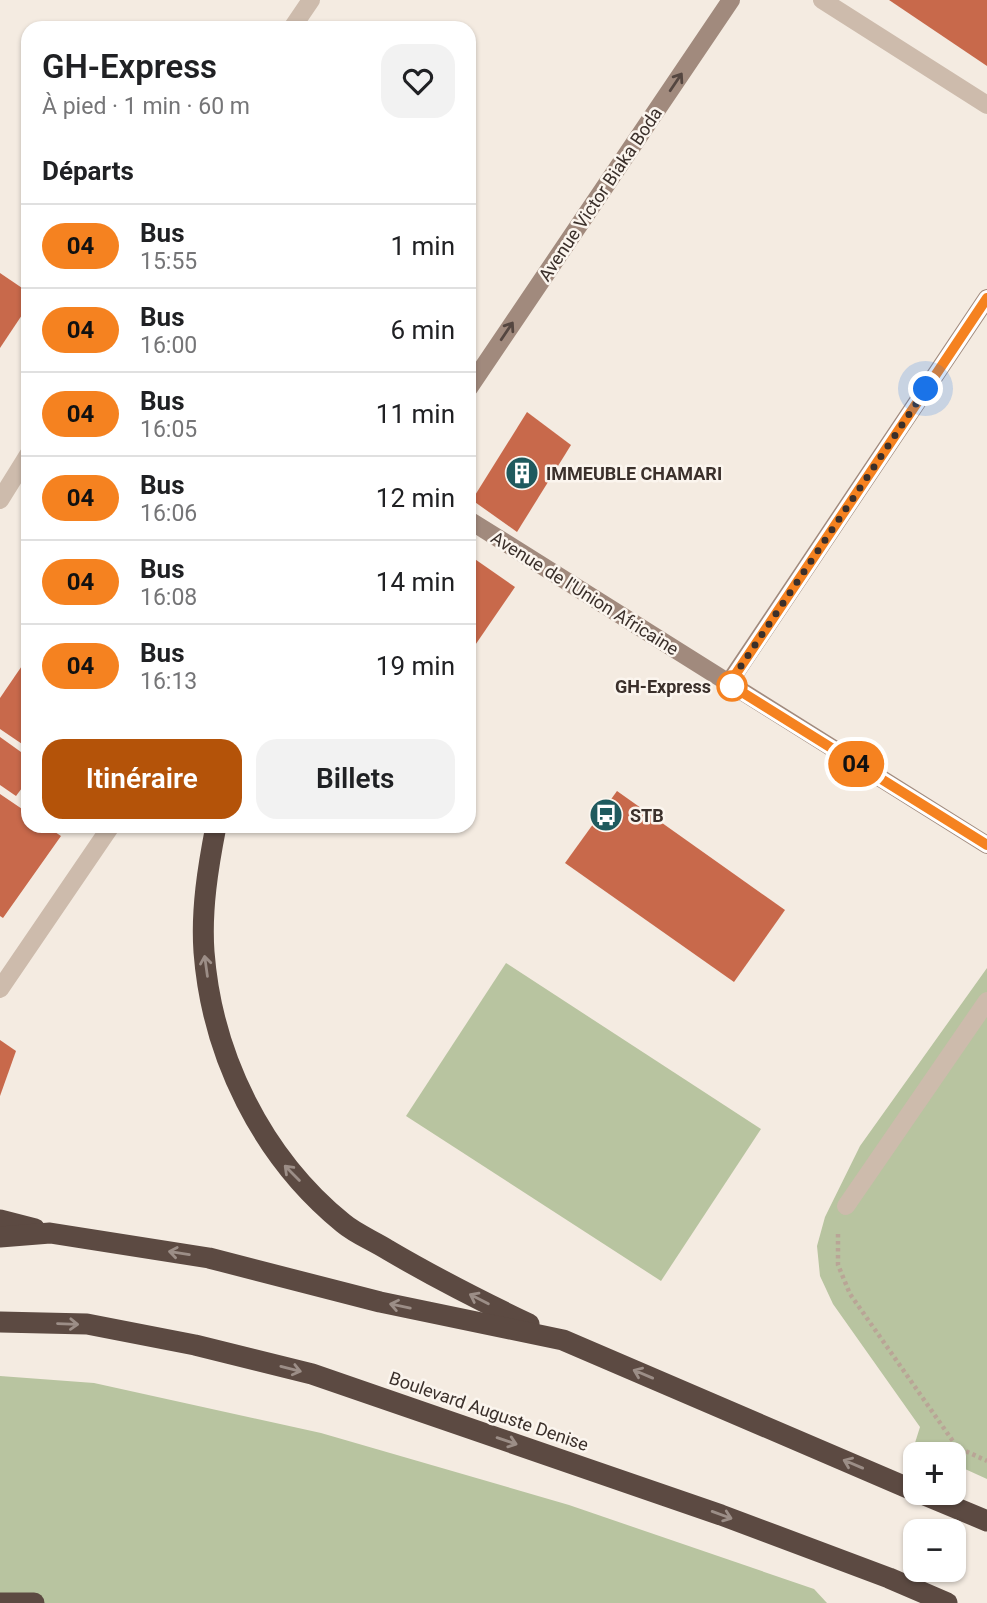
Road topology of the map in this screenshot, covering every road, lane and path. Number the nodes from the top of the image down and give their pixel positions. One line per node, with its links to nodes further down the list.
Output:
1 (310, 0): 4 (street)
2 (731, 0): 7 (street, Avenue Victor Biaka Boda, one-way to 2)
3 (822, 0): 5 (street)
4 (296, 21)
5 (987, 105)
6 (987, 298): 11 (street)
7 (476, 378)
8 (21, 466): 9 (street)
9 (0, 500)
10 (476, 524): 11 (street, Avenue de l'Union Africaine)
11 (729, 684): 14 (street, Avenue de l'Union Africaine)
12 (106, 833): 15 (street)
13 (215, 833): 22 (highway, one-way to 13)
14 (987, 845)
15 (0, 989)
16 (987, 1001): 17 (street)
17 (846, 1206): 23 (path)
18 (0, 1220): 19 (highway)
19 (50, 1233): 20 (highway); 22 (highway, one-way to 19)
20 (0, 1237)
21 (0, 1322): 29 (highway, Boulevard Auguste Denise, one-way to 29)
22 (563, 1340): 24 (highway, one-way to 22)
23 (987, 1461)
24 (903, 1486)
25 (949, 1505): 26 (highway)
26 (987, 1521)
27 (0, 1603): 28 (highway)
28 (34, 1603)
29 (947, 1603)

